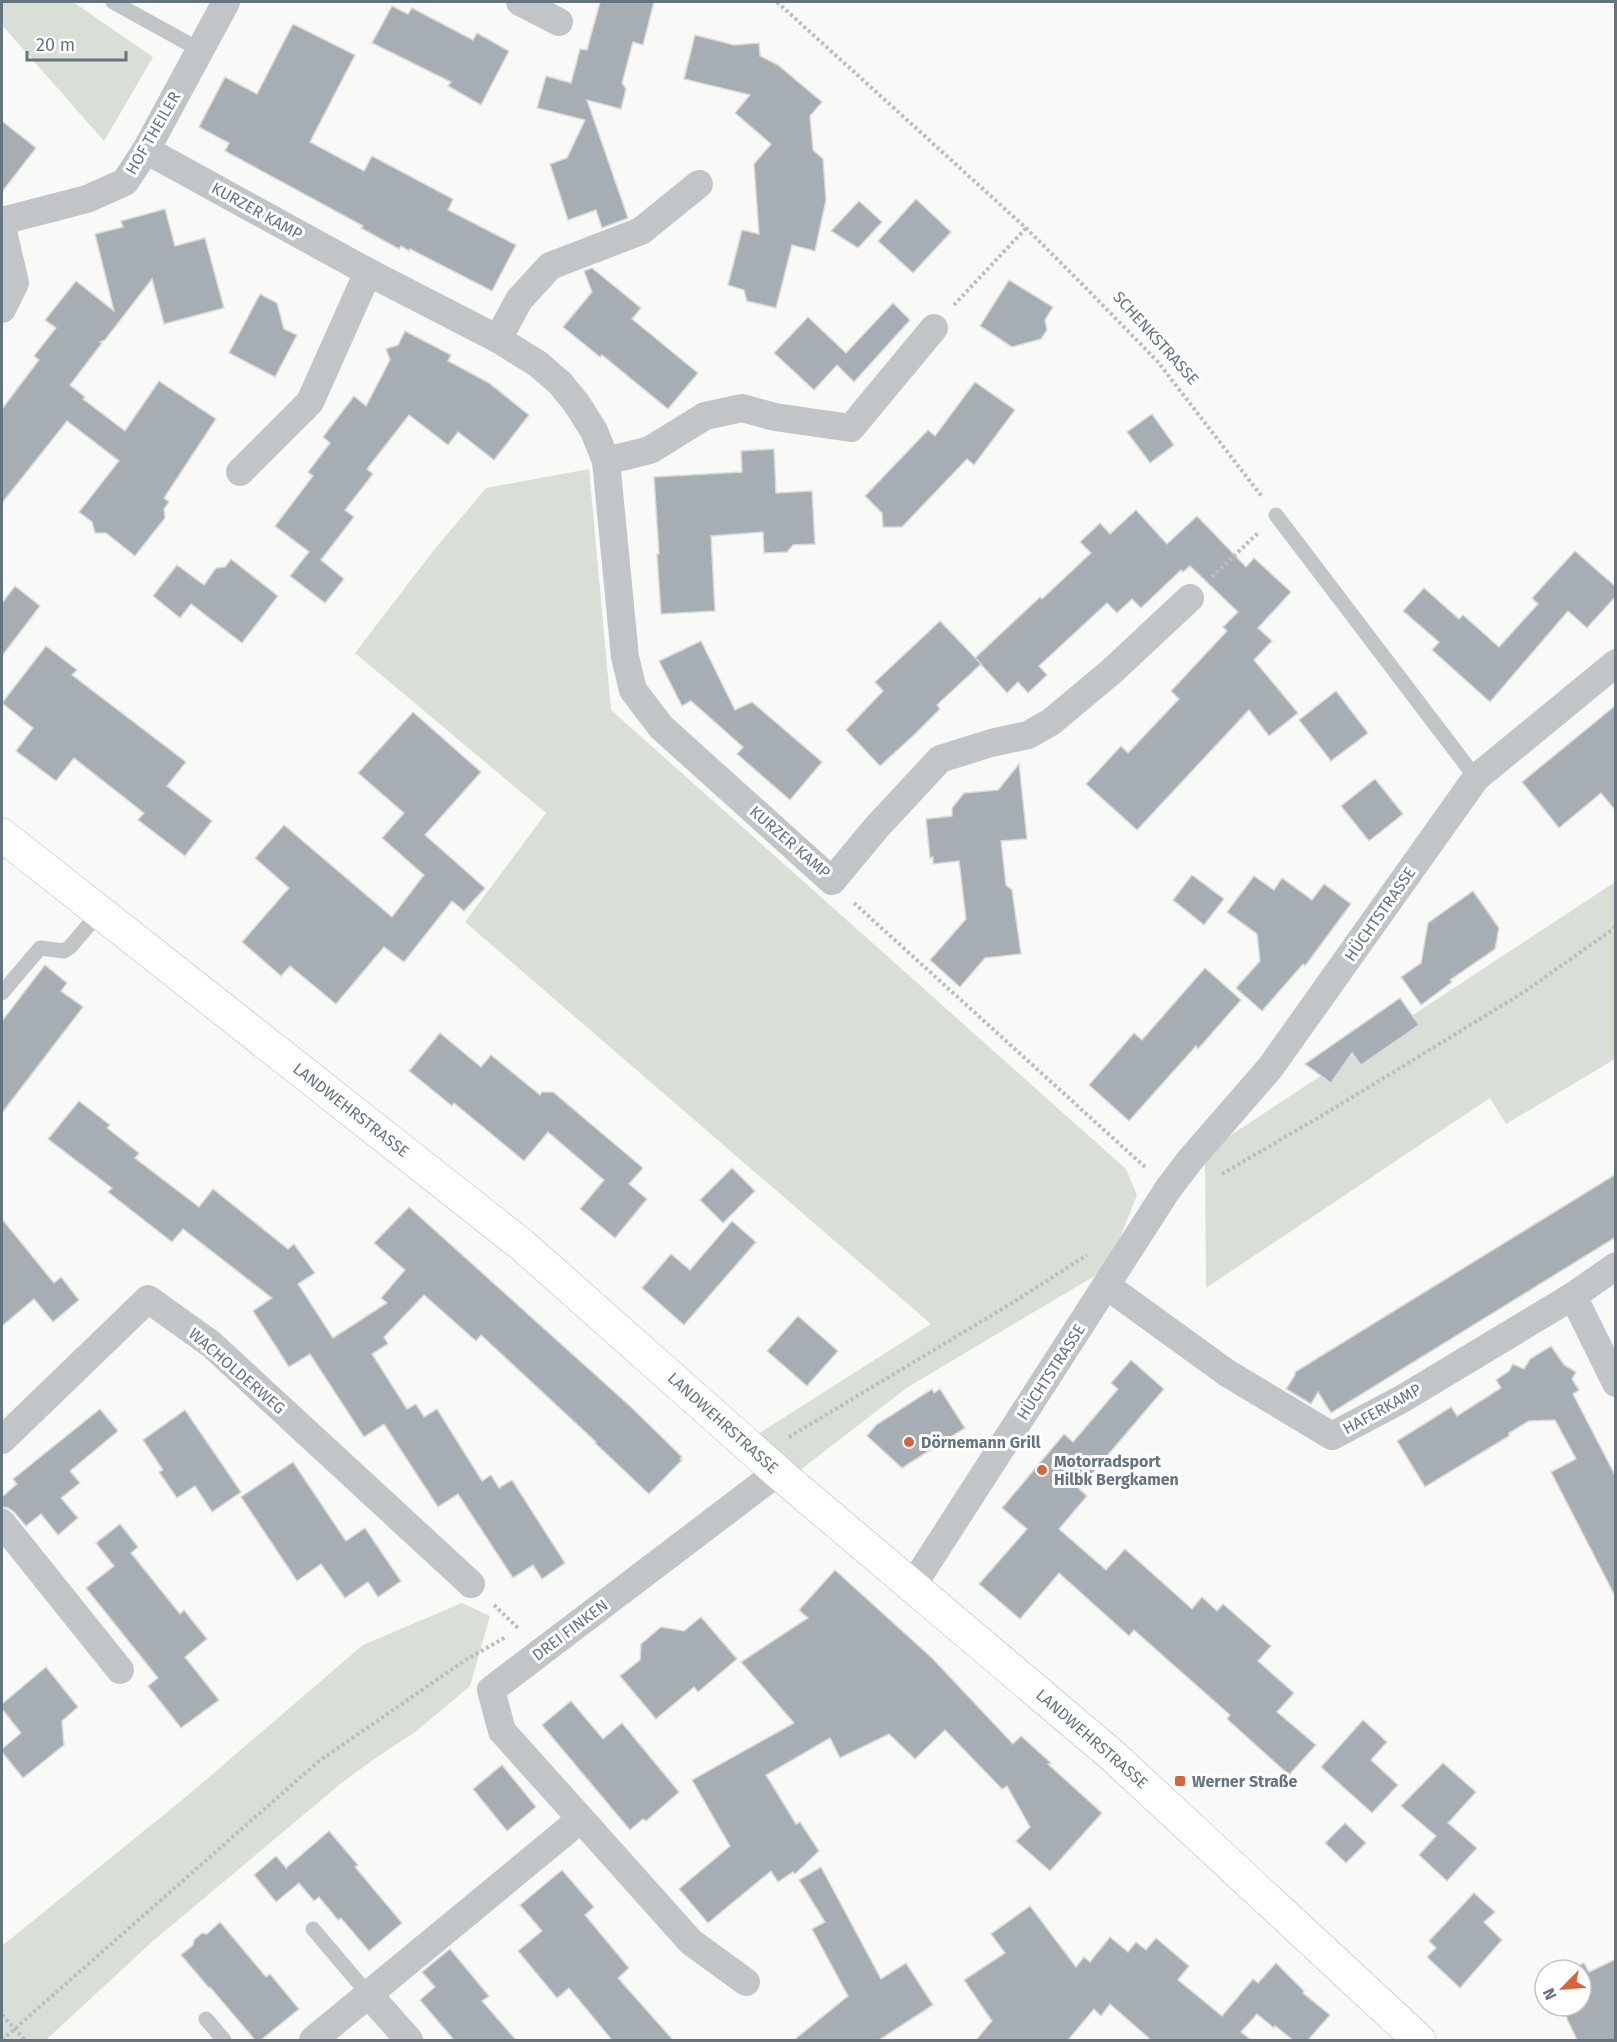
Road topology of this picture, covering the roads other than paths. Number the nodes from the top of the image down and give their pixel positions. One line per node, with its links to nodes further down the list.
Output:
1 (113, 2): 5 (lane)
2 (226, 2): 5 (street, HOF THEILER)
3 (520, 2): 4 (street)
4 (559, 22)
5 (200, 50): 6 (street, HOF THEILER)
6 (146, 150): 8 (street, HOF THEILER); 10 (street, KURZER KAMP)
7 (699, 184): 13 (street)
8 (2, 221)
9 (2, 226): 11 (street)
10 (368, 272): 13 (street, KURZER KAMP); 15 (street)
11 (2, 309)
12 (934, 328): 14 (street)
13 (498, 339): 14 (street, KURZER KAMP)
14 (606, 461): 17 (street, KURZER KAMP)
15 (240, 472)
16 (1276, 515): 19 (lane)
17 (1190, 598)
18 (1616, 663): 19 (street, HÜCHTSTRASSE)
19 (1476, 778): 24 (street, HÜCHTSTRASSE)
20 (2, 835): 21 (main road, LANDWEHRSTRASSE)
21 (100, 912): 22 (lane); 28 (main road, LANDWEHRSTRASSE)
22 (2, 993)
23 (1616, 1266): 25 (street, HAFERKAMP)
24 (1107, 1286): 25 (street, HAFERKAMP); 31 (street, HÜCHTSTRASSE)
25 (1572, 1296): 26 (street)
26 (1616, 1383)
27 (2, 1440): 30 (street, WACHOLDERWEG)
28 (778, 1472): 31 (main road, LANDWEHRSTRASSE); 33 (street, DREI FINKEN)
29 (2, 1523): 32 (street)
30 (471, 1584)
31 (913, 1585): 41 (main road, LANDWEHRSTRASSE)
32 (120, 1671)
33 (581, 1819): 35 (street, DREI FINKEN); 36 (street)
34 (313, 1929): 36 (lane)
35 (746, 1982)
36 (369, 1995): 39 (street); 40 (street)
37 (206, 2019): 38 (lane)
38 (224, 2040)
39 (313, 2040)
40 (409, 2040)
41 (1419, 2040)

